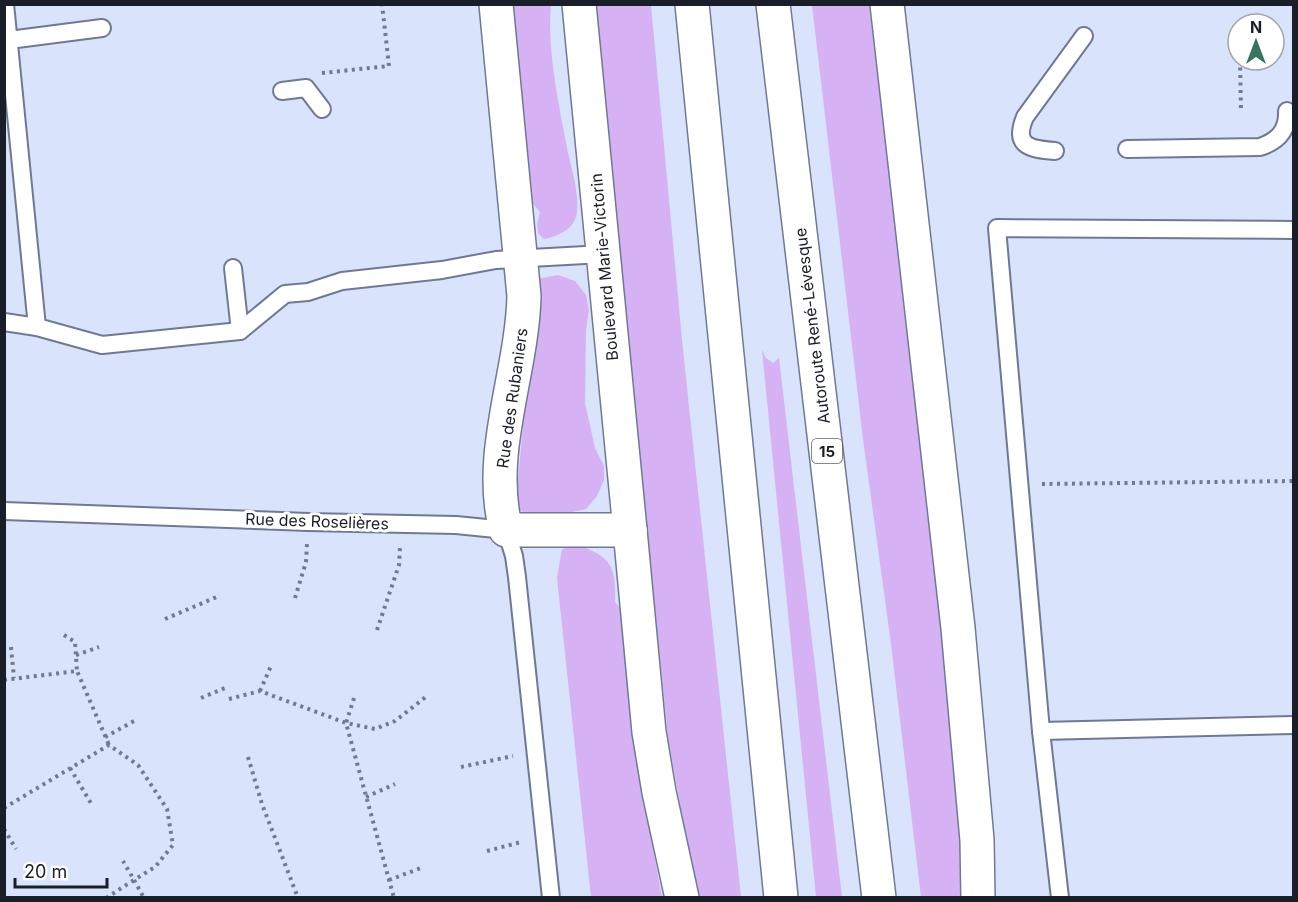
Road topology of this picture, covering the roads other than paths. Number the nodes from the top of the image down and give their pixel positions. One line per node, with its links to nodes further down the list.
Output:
1 (5, 4): 9 (lane)
2 (496, 4): 17 (main road, Rue des Rubaniers)
3 (579, 4): 16 (main road, Boulevard Marie-Victorin)
4 (692, 4): 29 (main road)
5 (773, 4): 30 (main road, Autoroute René-Lévesque / 15)
6 (887, 4): 31 (main road)
7 (102, 28): 9 (lane)
8 (1084, 36): 14 (lane)
9 (9, 39): 20 (lane)
10 (282, 91): 11 (lane)
11 (322, 110)
12 (1287, 111): 13 (lane)
13 (1127, 149)
14 (1055, 151)
15 (1293, 230): 26 (lane)
16 (603, 254): 17 (lane); 24 (main road, Boulevard Marie-Victorin)
17 (522, 258): 21 (lane); 23 (main road, Rue des Rubaniers)
18 (233, 268): 21 (lane)
19 (4, 322): 20 (lane)
20 (37, 327): 21 (lane)
21 (240, 331)
22 (4, 511): 23 (lane, Rue des Roselières)
23 (506, 530): 24 (main road, Rue des Roselières); 27 (lane, Rue des Rubaniers)
24 (630, 530): 28 (main road, Boulevard Marie-Victorin)
25 (1293, 725): 26 (lane)
26 (1041, 731): 32 (lane)
27 (552, 897)
28 (682, 897)
29 (781, 897)
30 (879, 897)
31 (978, 897)
32 (1060, 897)

